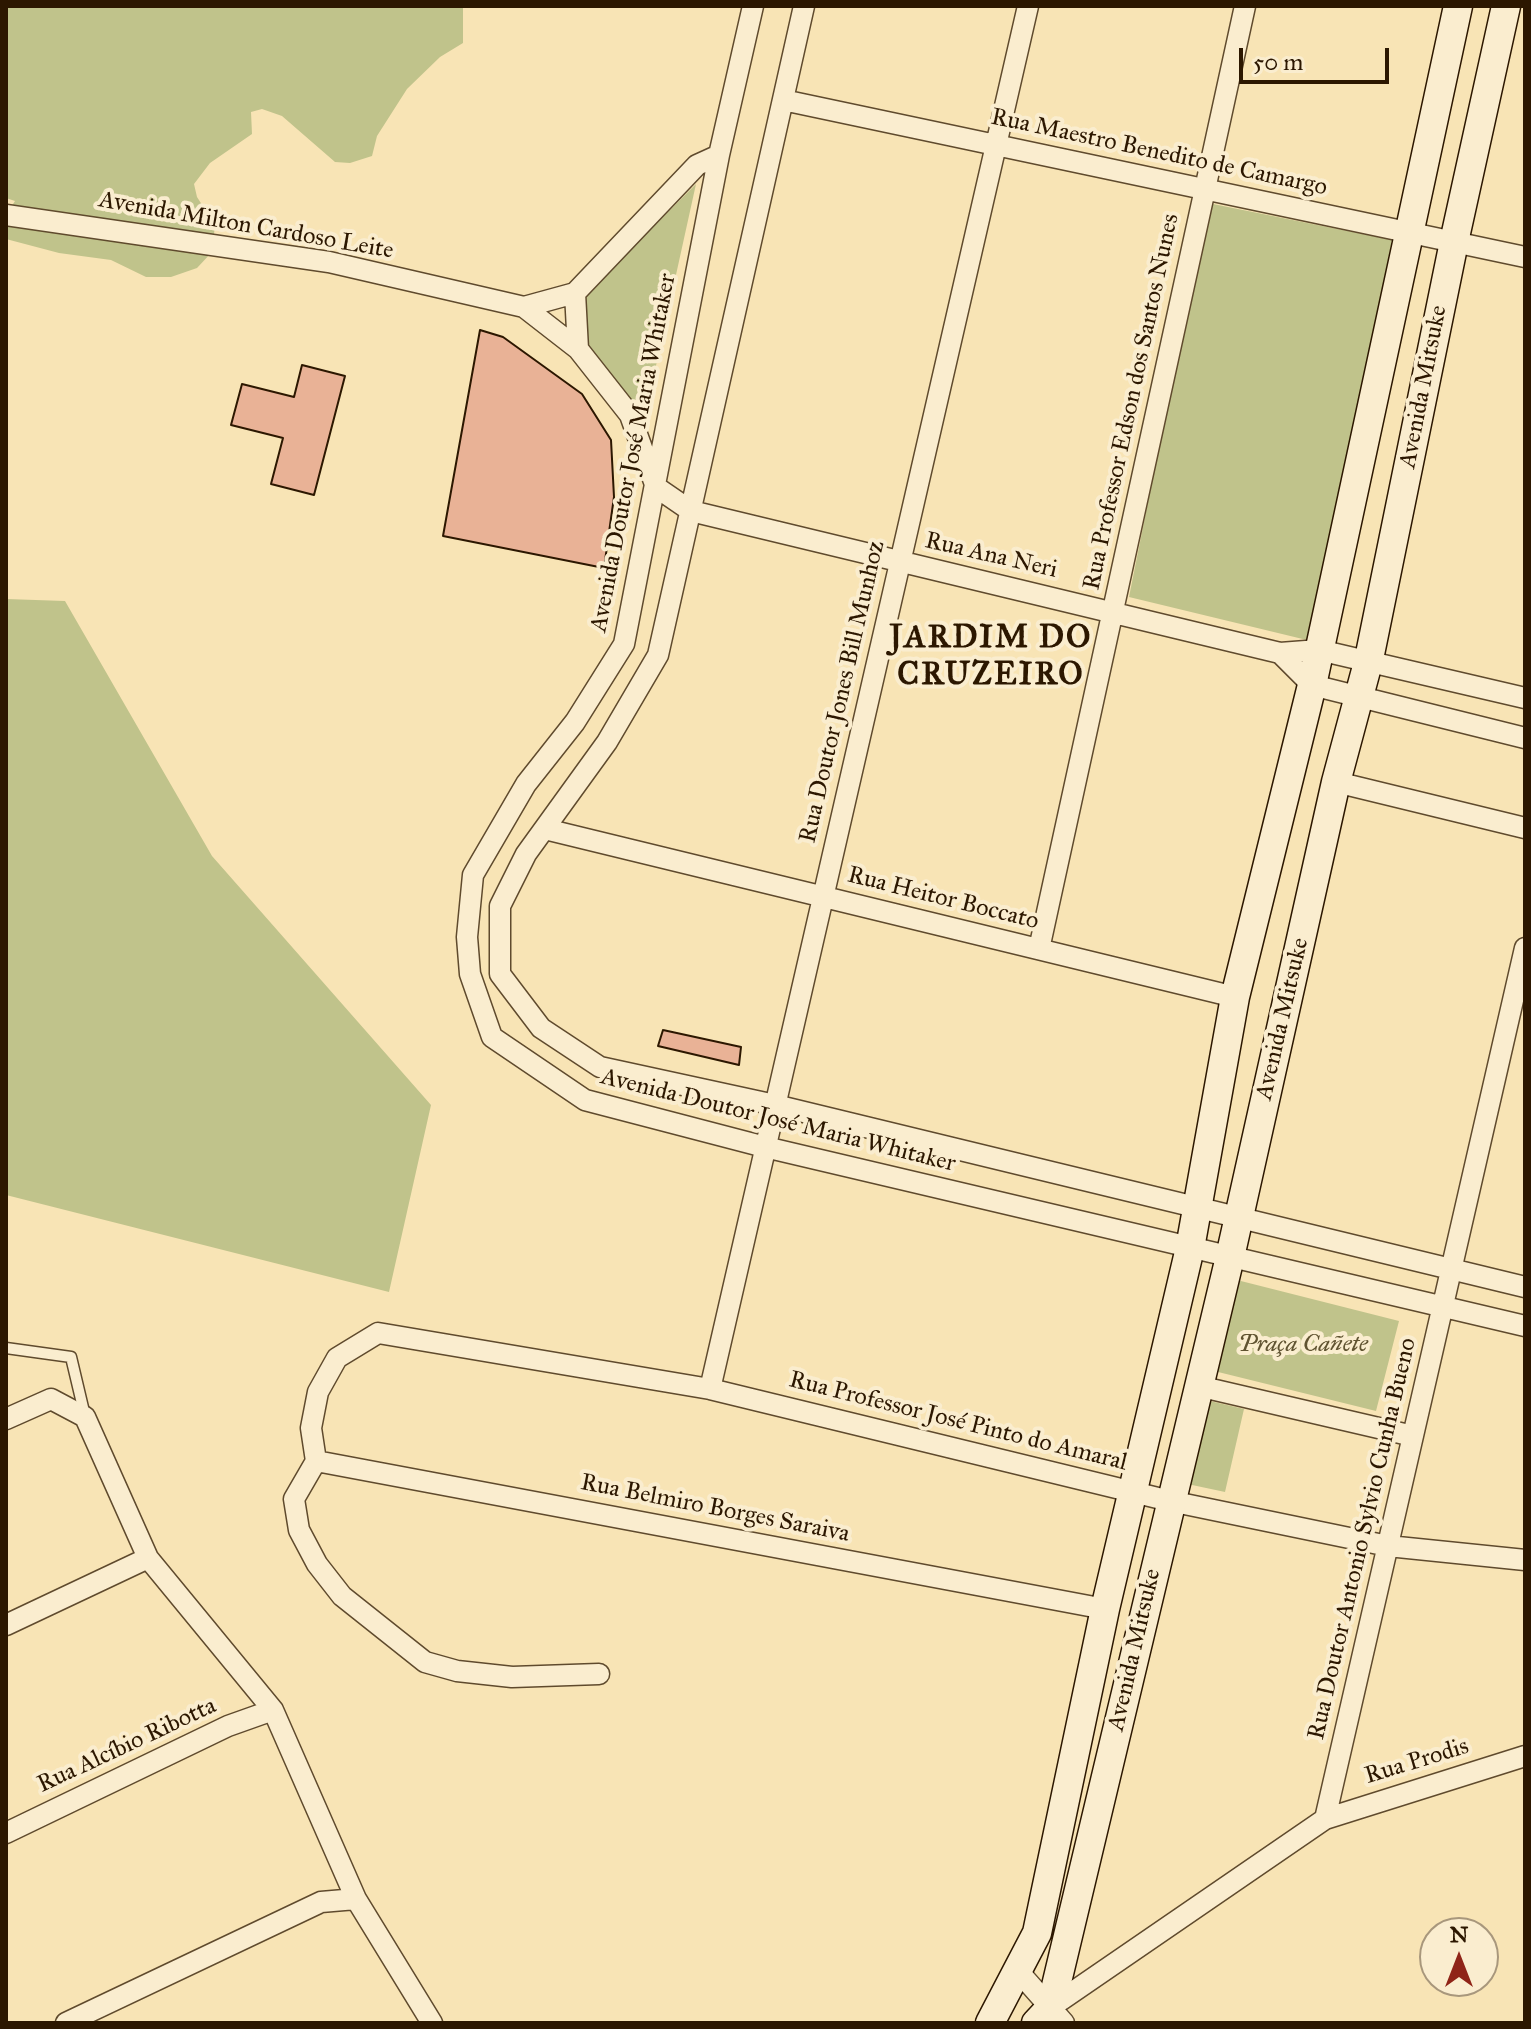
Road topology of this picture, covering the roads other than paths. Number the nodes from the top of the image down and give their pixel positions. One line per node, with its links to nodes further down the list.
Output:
1 (753, 6): 9 (street, Avenida Doutor José Maria Whitaker)
2 (804, 6): 7 (street, Avenida Doutor José Maria Whitaker)
3 (1028, 6): 8 (street, Rua Doutor Jones Bill Munhoz)
4 (1245, 6): 10 (street, Rua Professor Edson dos Santos Nunes)
5 (1458, 6): 12 (main road, Avenida Mitsuke)
6 (1506, 6): 13 (main road, Avenida Mitsuke)
7 (783, 100): 8 (street, Rua Maestro Benedito de Camargo); 19 (street, Avenida Doutor José Maria Whitaker)
8 (996, 145): 10 (street, Rua Maestro Benedito de Camargo); 20 (street, Rua Doutor Jones Bill Munhoz)
9 (719, 155): 15 (street); 18 (street, Avenida Doutor José Maria Whitaker)
10 (1205, 189): 12 (street, Rua Maestro Benedito de Camargo); 21 (street, Rua Professor Edson dos Santos Nunes)
11 (6, 215): 16 (street, Avenida Milton Cardoso Leite)
12 (1408, 232): 13 (street, Rua Maestro Benedito de Camargo); 22 (main road, Avenida Mitsuke)
13 (1454, 242): 14 (street, Rua Maestro Benedito de Camargo); 24 (main road, Avenida Mitsuke)
14 (1525, 257)
15 (575, 293): 16 (street, Avenida Milton Cardoso Leite); 17 (street)
16 (524, 307): 17 (street, Avenida Milton Cardoso Leite)
17 (578, 349): 18 (street, Avenida Milton Cardoso Leite)
18 (656, 487): 19 (street); 37 (street, Avenida Doutor José Maria Whitaker)
19 (691, 511): 20 (street, Rua Ana Neri); 31 (street, Avenida Doutor José Maria Whitaker)
20 (900, 562): 21 (street, Rua Ana Neri); 32 (street, Rua Doutor Jones Bill Munhoz)
21 (1113, 611): 23 (street, Rua Ana Neri); 34 (street, Rua Professor Edson dos Santos Nunes)
22 (1319, 650): 23 (street, Rua Ana Neri); 24 (street, Rua Ana Neri); 25 (main road, Avenida Mitsuke)
23 (1280, 653): 25 (street)
24 (1369, 659): 26 (main road, Avenida Mitsuke); 27 (street, Rua Ana Neri)
25 (1312, 685): 26 (street); 35 (main road, Avenida Mitsuke)
26 (1358, 697): 28 (street); 29 (main road, Avenida Mitsuke)
27 (1525, 698)
28 (1525, 738)
29 (1336, 782): 30 (street); 39 (main road, Avenida Mitsuke)
30 (1525, 828)
31 (545, 829): 32 (street, Rua Heitor Boccato); 36 (street, Avenida Doutor José Maria Whitaker)
32 (823, 897): 34 (street, Rua Heitor Boccato); 36 (street, Rua Doutor Jones Bill Munhoz)
33 (1525, 948): 42 (street, Rua Doutor Antonio Sylvio Cunha Bueno)
34 (1039, 949): 35 (street, Rua Heitor Boccato)
35 (1235, 997): 38 (main road, Avenida Mitsuke)
36 (775, 1105): 37 (street, Rua Doutor Jones Bill Munhoz); 38 (street, Avenida Doutor José Maria Whitaker)
37 (765, 1147): 40 (street, Avenida Doutor José Maria Whitaker); 48 (street, Rua Doutor Jones Bill Munhoz)
38 (1197, 1210): 39 (street, Avenida Doutor José Maria Whitaker); 40 (main road, Avenida Mitsuke)
39 (1238, 1219): 41 (main road, Avenida Mitsuke); 42 (street, Avenida Doutor José Maria Whitaker)
40 (1190, 1248): 41 (street, Avenida Doutor José Maria Whitaker); 53 (main road, Avenida Mitsuke)
41 (1230, 1257): 44 (street, Avenida Doutor José Maria Whitaker); 47 (main road, Avenida Mitsuke)
42 (1451, 1271): 43 (street, Avenida Doutor José Maria Whitaker); 44 (street, Rua Doutor Antonio Sylvio Cunha Bueno)
43 (1525, 1287)
44 (1442, 1308): 45 (street, Avenida Doutor José Maria Whitaker); 51 (street, Rua Doutor Antonio Sylvio Cunha Bueno)
45 (1525, 1326)
46 (6, 1348): 49 (lane)
47 (1198, 1386): 51 (street); 54 (main road, Avenida Mitsuke)
48 (710, 1389): 52 (street, Rua Professor José Pinto do Amaral); 53 (street, Rua Professor José Pinto do Amaral)
49 (85, 1417): 50 (street); 56 (street)
50 (6, 1419)
51 (1413, 1436): 55 (street, Rua Doutor Antonio Sylvio Cunha Bueno)
52 (316, 1461): 58 (street, Rua Belmiro Borges Saraiva); 61 (street)
53 (1133, 1491): 54 (street, Rua Professor José Pinto do Amaral); 58 (main road, Avenida Mitsuke)
54 (1170, 1501): 55 (street, Rua Professor José Pinto do Amaral); 59 (main road, Avenida Mitsuke)
55 (1388, 1546): 57 (street, Rua Professor José Pinto do Amaral); 64 (street, Rua Doutor Antonio Sylvio Cunha Bueno)
56 (148, 1558): 60 (street); 62 (street)
57 (1525, 1560)
58 (1108, 1598): 59 (main road); 67 (main road, Avenida Mitsuke)
59 (1147, 1598): 68 (main road, Avenida Mitsuke)
60 (6, 1625)
61 (599, 1674)
62 (273, 1710): 65 (street, Rua Alcíbio Ribotta); 66 (street)
63 (1525, 1756): 64 (street, Rua Prodis)
64 (1325, 1819): 68 (street)
65 (6, 1833)
66 (356, 1899): 69 (street); 70 (street)
67 (1018, 1971): 68 (street); 71 (main road, Avenida Mitsuke)
68 (1050, 2018)
69 (66, 2023)
70 (432, 2023)
71 (990, 2023)

